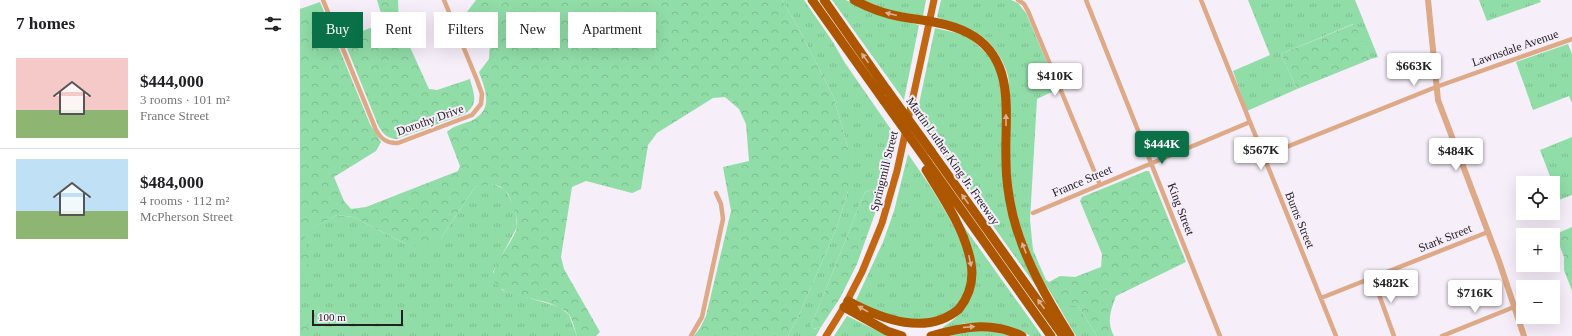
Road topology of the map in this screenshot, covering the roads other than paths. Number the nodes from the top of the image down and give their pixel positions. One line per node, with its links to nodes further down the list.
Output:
1 (323, 0): 2 (street, Dorothy Drive)
2 (444, 0)
3 (812, 0): 17 (highway, Martin Luther King Jr. Freeway, bridge)
4 (824, 0): 32 (highway, Martin Luther King Jr. Freeway, one-way to 4, bridge)
5 (854, 0): 11 (highway, one-way to 5)
6 (934, 0): 11 (main road, Springmill Street)
7 (1018, 0): 18 (street)
8 (1086, 0): 16 (street, King Street)
9 (1201, 0): 14 (street, Burns Street)
10 (1428, 0): 13 (street)
11 (930, 21): 24 (main road, Springmill Street); 33 (highway, one-way to 11)
12 (1572, 39): 13 (street, Lawnsdale Avenue)
13 (1436, 87): 15 (street, Lawnsdale Avenue); 21 (street)
14 (1250, 122): 15 (street, Burns Street); 16 (street, France Street)
15 (1264, 156): 23 (street, Burns Street)
16 (1152, 163): 18 (street, France Street); 34 (street, King Street)
17 (927, 167): 24 (highway, one-way to 24); 31 (highway, Martin Luther King Jr. Freeway)
18 (1100, 185): 20 (street, France Street)
19 (716, 193): 26 (street)
20 (1033, 213)
21 (1488, 232): 22 (street, Stark Street); 25 (street)
22 (1373, 278): 23 (street, Stark Street); 36 (street)
23 (1321, 298): 35 (street, Burns Street)
24 (846, 304): 27 (main road, Springmill Street); 28 (highway)
25 (1514, 307): 37 (street); 38 (street)
26 (690, 336)
27 (826, 336)
28 (902, 336)
29 (931, 336): 30 (highway, one-way to 30)
30 (1022, 336)
31 (1052, 336)
32 (1063, 336)
33 (1070, 336)
34 (1220, 336)
35 (1336, 336)
36 (1394, 336)
37 (1442, 336)
38 (1524, 336)

